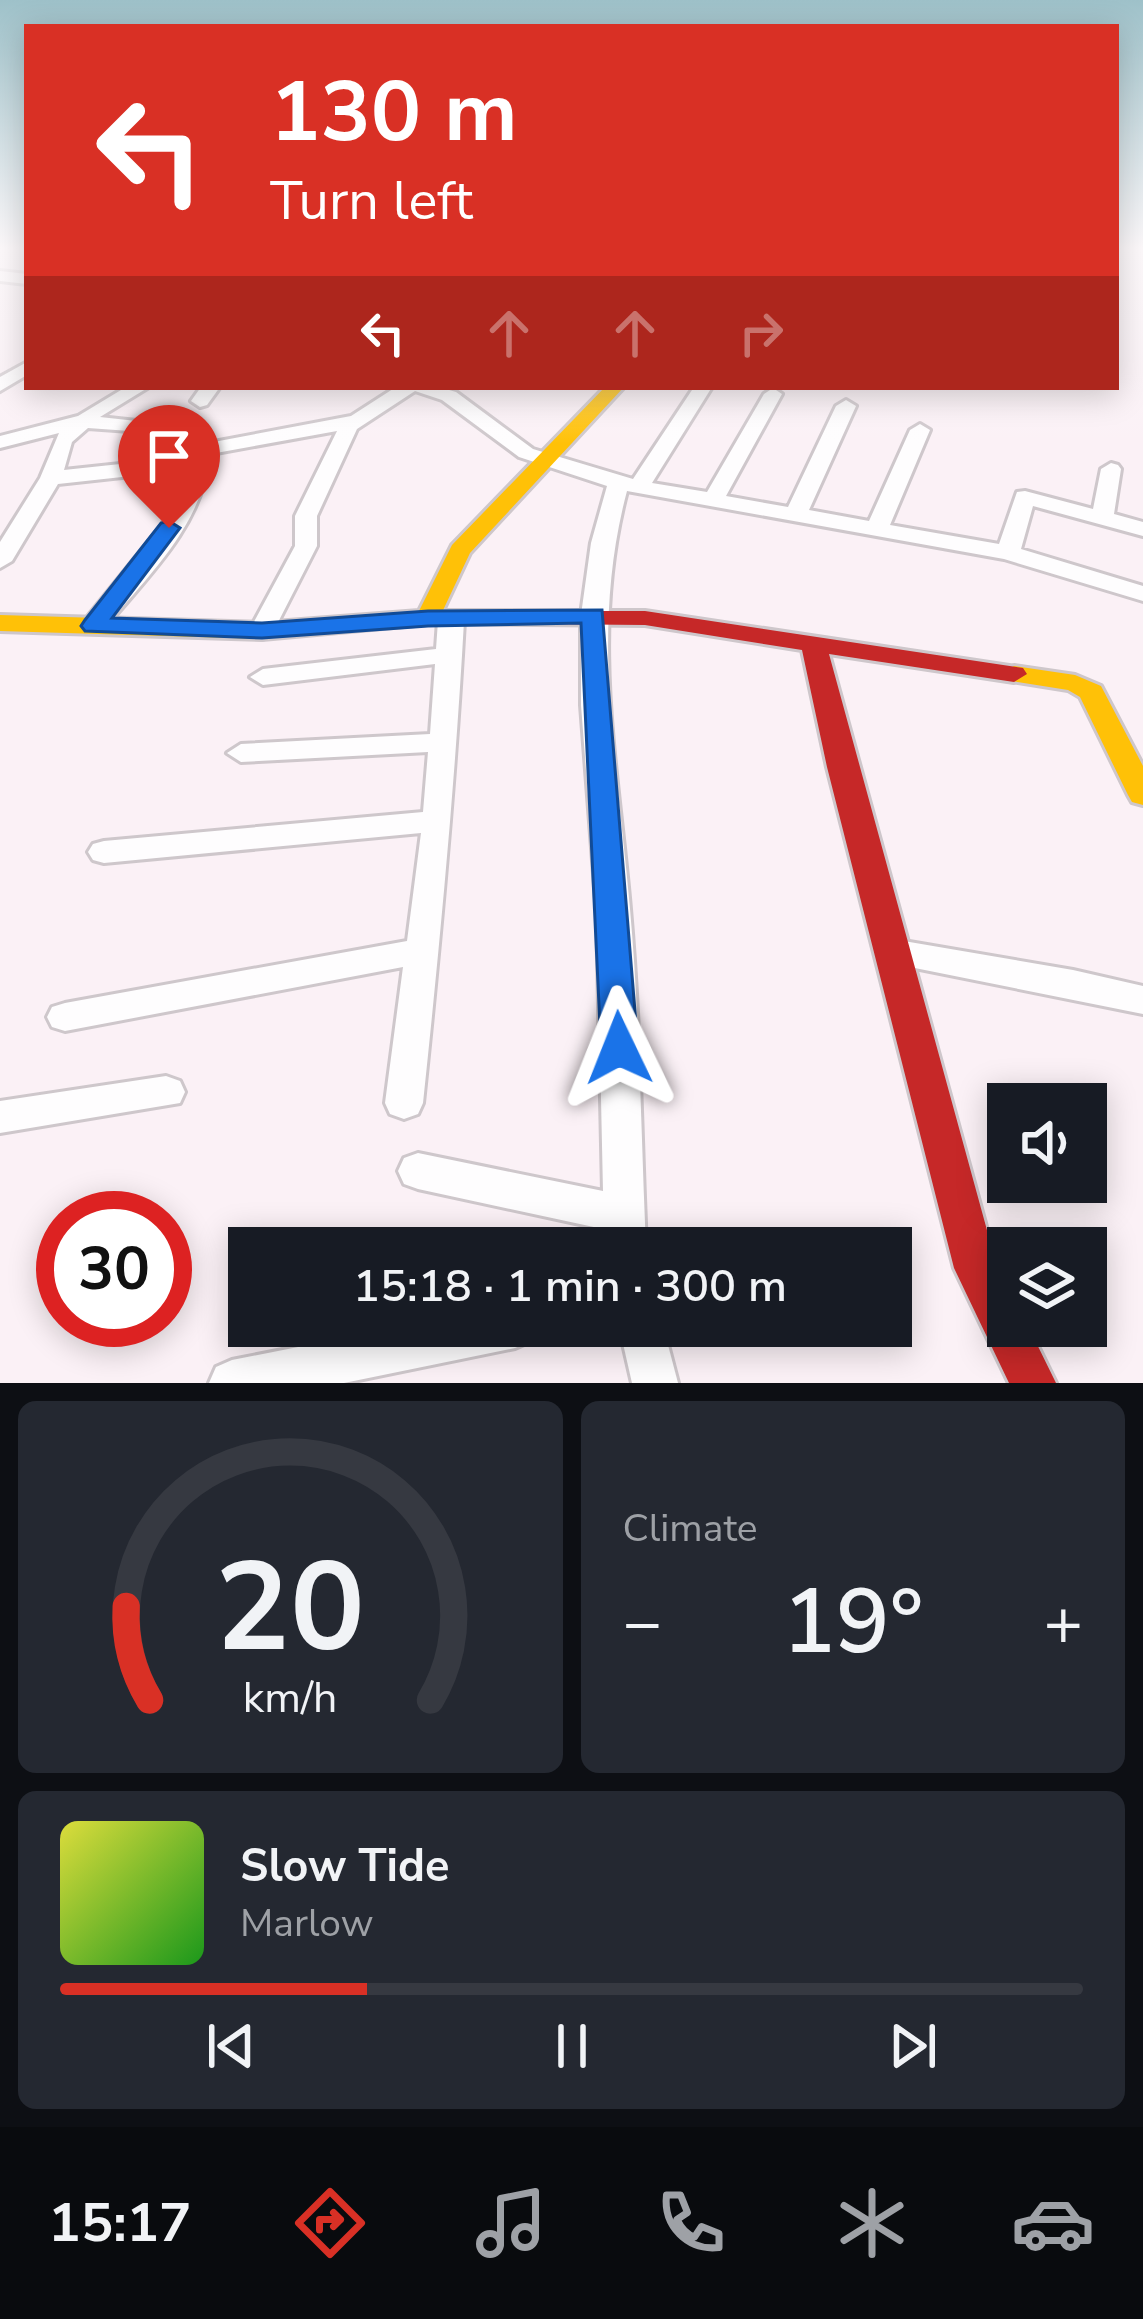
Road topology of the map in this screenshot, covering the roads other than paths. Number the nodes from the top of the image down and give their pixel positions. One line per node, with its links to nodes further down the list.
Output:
1 (135, 390): 8 (street)
2 (404, 390): 9 (street)
3 (435, 390): 14 (street)
4 (612, 390): 14 (street)
5 (701, 390): 17 (street)
6 (773, 394): 18 (street)
7 (846, 406): 19 (street)
8 (82, 422): 10 (street); 12 (street); 16 (street)
9 (352, 422): 13 (street); 30 (street)
10 (164, 430)
11 (920, 430): 21 (street)
12 (0, 442)
13 (197, 461): 16 (street); 29 (street)
14 (546, 462): 17 (street); 27 (street)
15 (1111, 469): 20 (street)
16 (51, 478): 24 (street)
17 (629, 485): 18 (street); 26 (street)
18 (713, 500): 19 (street)
19 (796, 514): 21 (street)
20 (1102, 517): 22 (street); 23 (street)
21 (877, 528): 23 (street)
22 (1143, 529)
23 (1008, 553): 25 (street)
24 (0, 561)
25 (1143, 593)
26 (593, 616): 27 (street); 31 (street); 48 (street)
27 (439, 620): 30 (street); 32 (street)
28 (0, 623): 29 (street)
29 (94, 626): 30 (street)
30 (262, 631)
31 (813, 641): 36 (street); 40 (street)
32 (448, 655): 33 (street); 34 (street)
33 (263, 676)
34 (443, 742): 35 (street); 37 (street)
35 (241, 754)
36 (1143, 795)
37 (438, 821): 38 (street); 39 (street)
38 (104, 852)
39 (425, 950): 42 (street); 44 (street)
40 (892, 952): 41 (street); 53 (street)
41 (1143, 1000)
42 (65, 1017)
43 (166, 1092): 45 (street)
44 (404, 1103)
45 (0, 1117)
46 (418, 1171): 47 (street)
47 (610, 1227)
48 (624, 1227)
49 (411, 1347): 51 (street)
50 (646, 1347): 52 (street)
51 (232, 1383)
52 (655, 1383)
53 (1033, 1383)

